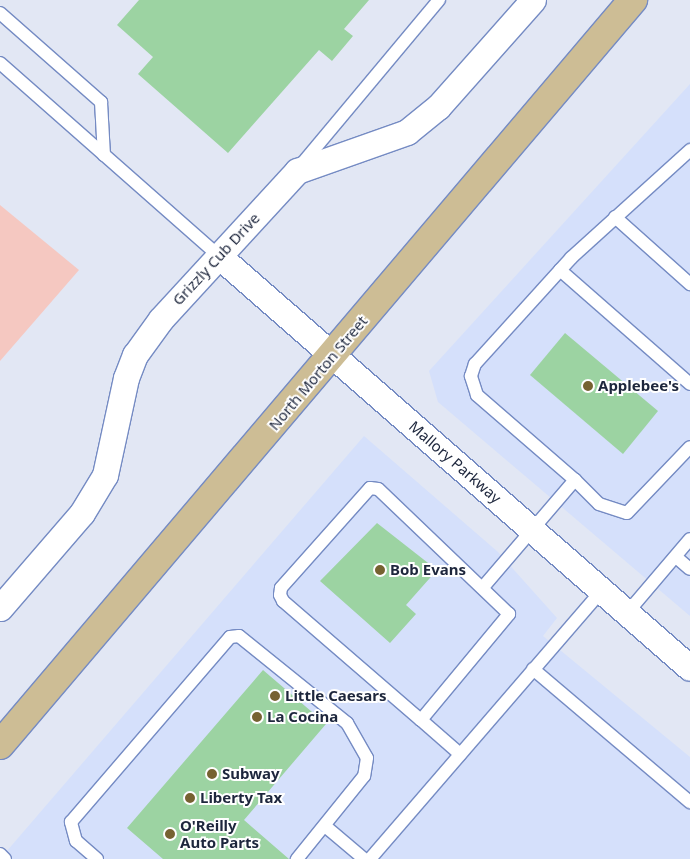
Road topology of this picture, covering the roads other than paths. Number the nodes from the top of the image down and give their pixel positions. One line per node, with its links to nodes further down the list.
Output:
1 (439, 0): 8 (lane)
2 (533, 0): 8 (street, Grizzly Cub Drive)
3 (633, 0): 13 (main road, North Morton Street)
4 (0, 13): 7 (lane)
5 (0, 64): 7 (lane)
6 (690, 150): 9 (lane)
7 (104, 155): 10 (lane)
8 (297, 171): 10 (street, Grizzly Cub Drive)
9 (615, 217): 11 (lane); 12 (lane)
10 (220, 257): 13 (street, Mallory Parkway); 23 (street, Grizzly Cub Drive)
11 (560, 270): 14 (lane); 16 (lane)
12 (690, 284)
13 (333, 357): 17 (street, Mallory Parkway); 28 (main road, North Morton Street)
14 (690, 384)
15 (690, 447): 16 (lane)
16 (574, 480): 17 (lane)
17 (532, 529): 21 (lane); 22 (street, Mallory Parkway)
18 (690, 539): 19 (lane)
19 (676, 556): 20 (lane); 24 (lane)
20 (690, 569)
21 (484, 586): 27 (lane); 27 (lane)
22 (602, 590): 24 (street, Mallory Parkway); 26 (lane)
23 (0, 608)
24 (628, 613): 25 (street, Mallory Parkway)
25 (690, 668)
26 (533, 669): 29 (lane); 30 (lane)
27 (421, 720): 29 (lane)
28 (0, 745)
29 (460, 754): 37 (lane)
30 (690, 802)
31 (325, 826): 34 (lane); 35 (lane); 36 (lane)
32 (0, 854): 33 (lane)
33 (5, 859)
34 (97, 859)
35 (297, 859)
36 (364, 859)
37 (370, 859)

